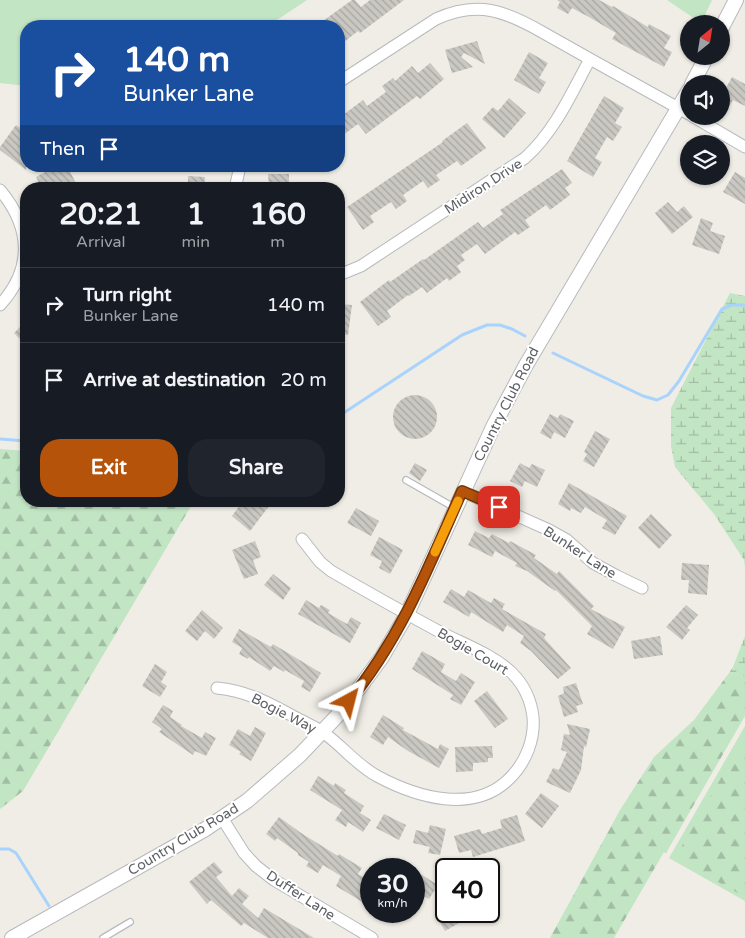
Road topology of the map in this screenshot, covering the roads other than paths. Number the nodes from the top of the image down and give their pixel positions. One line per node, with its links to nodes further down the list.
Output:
1 (736, 0): 2 (street)
2 (728, 15)
3 (590, 59): 4 (street); 5 (street); 12 (street, Midiron Drive)
4 (345, 78)
5 (680, 110)
6 (680, 122): 15 (street, Country Club Road)
7 (707, 125): 8 (street)
8 (745, 147)
9 (0, 190): 10 (street)
10 (20, 222)
11 (20, 273): 13 (street)
12 (345, 273)
13 (0, 305)
14 (406, 480): 16 (lane)
15 (462, 491): 16 (street, Country Club Road); 18 (street, Bunker Lane)
16 (455, 508): 19 (street, Country Club Road)
17 (302, 540): 19 (street, Bogie Court)
18 (642, 588)
19 (407, 614): 21 (street, Country Club Road); 21 (street, Bogie Court)
20 (217, 688): 21 (street, Bogie Way)
21 (322, 732): 22 (street, Country Club Road)
22 (222, 818): 24 (street, Country Club Road); 26 (street, Duffer Lane)
23 (130, 922): 25 (lane)
24 (18, 937)
25 (103, 938)
26 (372, 938)

